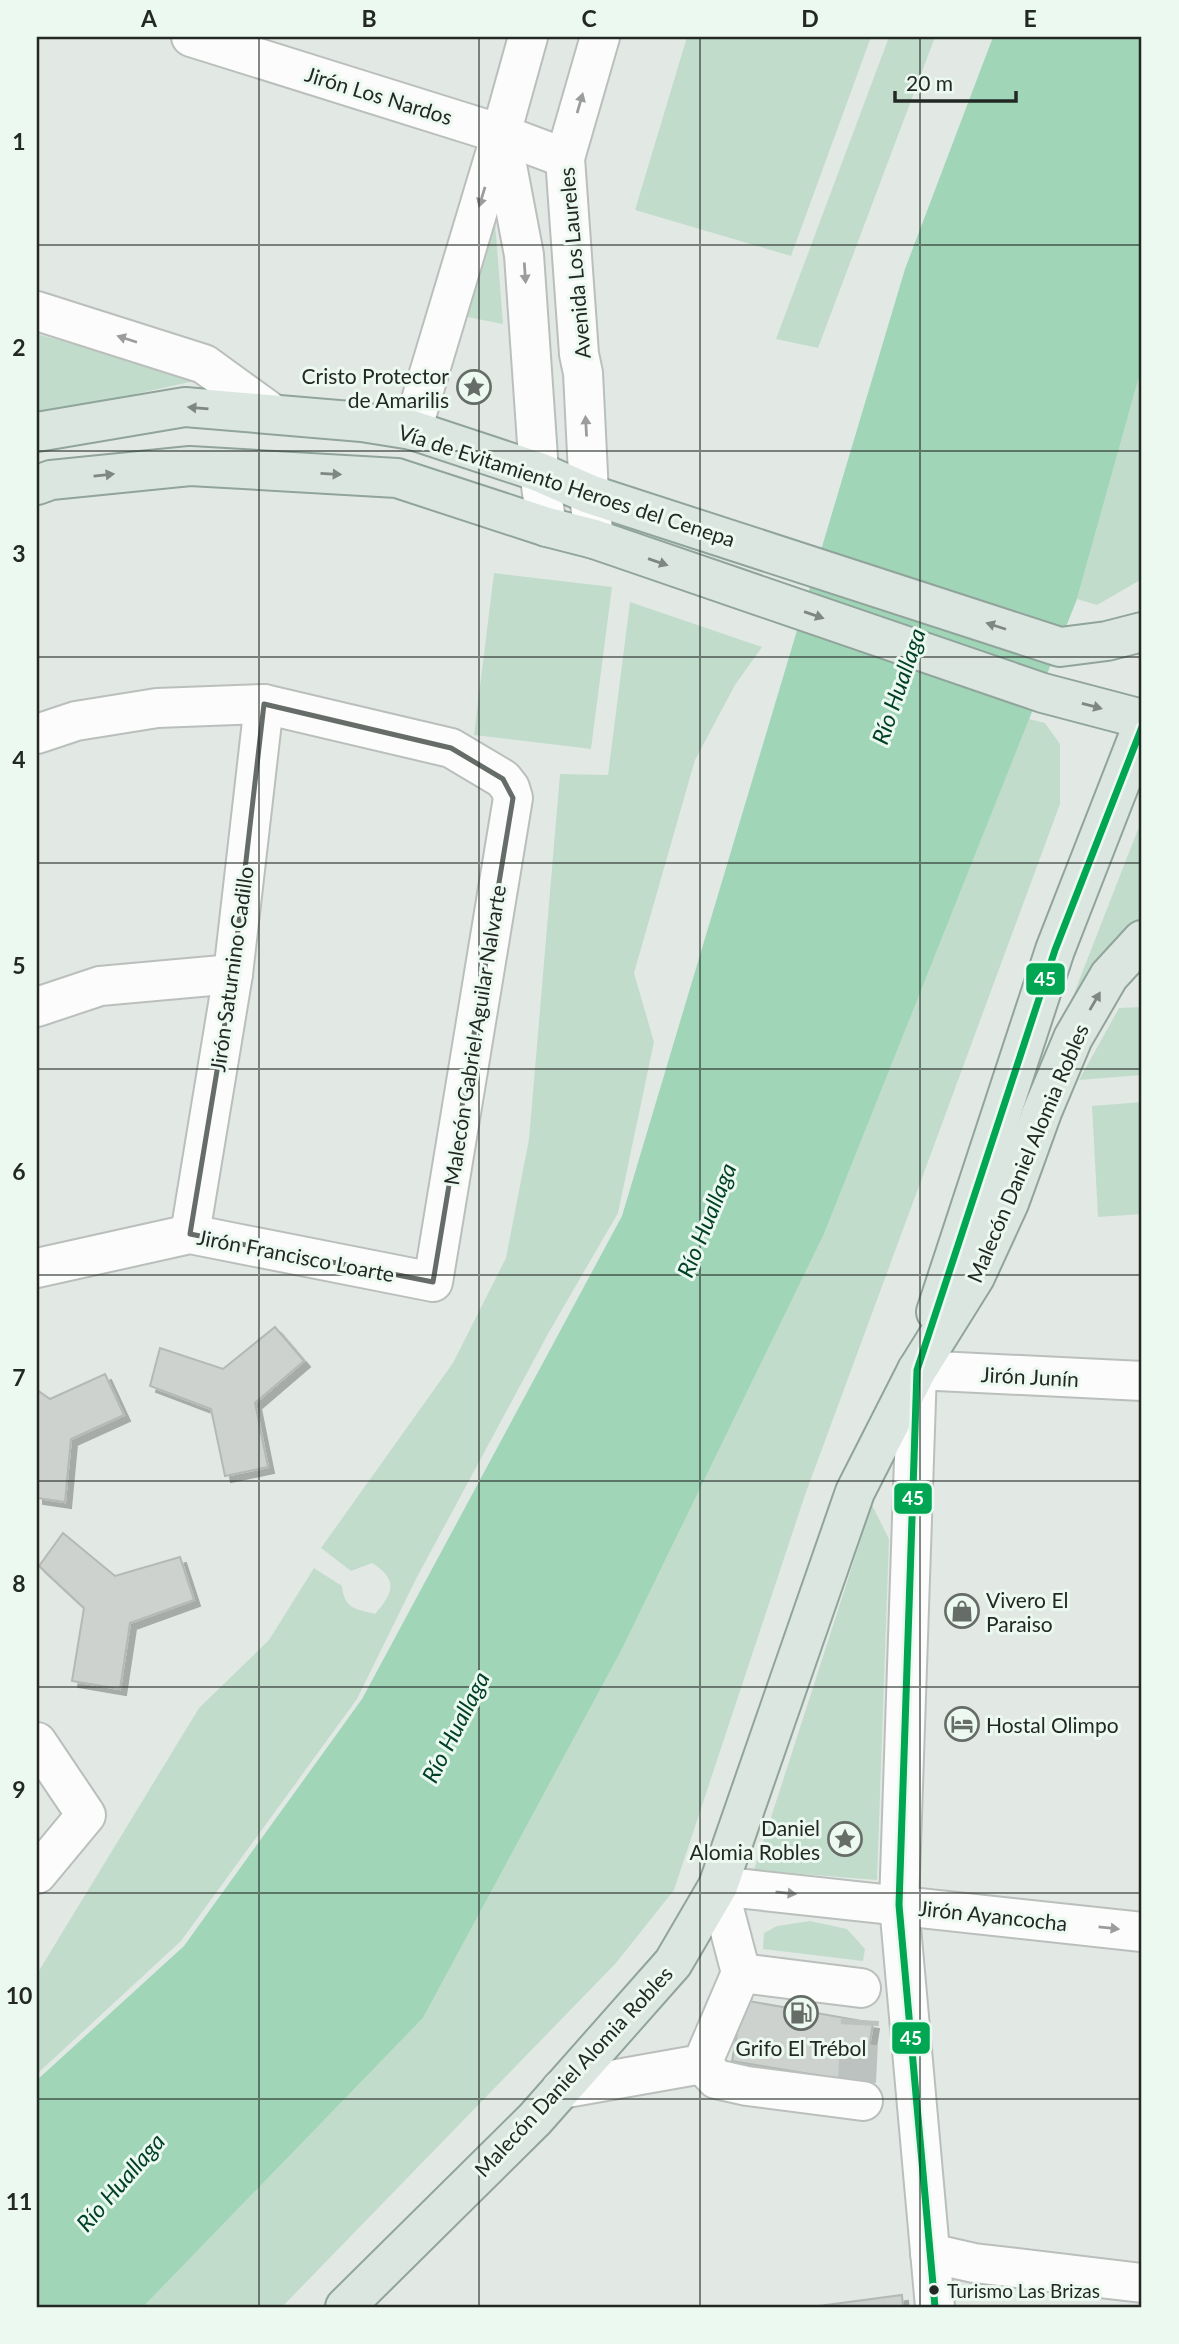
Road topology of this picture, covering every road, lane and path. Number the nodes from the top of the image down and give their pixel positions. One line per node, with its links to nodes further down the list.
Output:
1 (191, 37): 4 (street, Jirón Los Nardos)
2 (528, 37): 4 (street)
3 (600, 37): 5 (street, Avenida Los Laureles, one-way to 3)
4 (501, 134): 5 (street, Jirón Los Nardos); 8 (street, one-way to 8); 10 (street, one-way to 10)
5 (565, 158): 12 (street, Avenida Los Laureles, one-way to 5)
6 (37, 311): 7 (street, one-way to 6)
7 (273, 414): 8 (main road, Vía de Evitamiento Heroes del Cenepa); 9 (main road, Vía de Evitamiento Heroes del Cenepa, one-way to 9)
8 (412, 430): 10 (main road, Vía de Evitamiento Heroes del Cenepa)
9 (37, 432)
10 (538, 472): 12 (main road, Vía de Evitamiento Heroes del Cenepa); 13 (street)
11 (37, 485): 13 (main road, Vía de Evitamiento Heroes del Cenepa, one-way to 13)
12 (589, 494): 14 (street, Avenida Los Laureles); 15 (main road, Vía de Evitamiento Heroes del Cenepa, one-way to 12)
13 (547, 527): 14 (main road, Vía de Evitamiento Heroes del Cenepa)
14 (594, 539): 17 (main road, Vía de Evitamiento Heroes del Cenepa, one-way to 17)
15 (1142, 632)
16 (264, 704): 19 (street); 21 (street, Jirón Saturnino Cadillo); 25 (street, Malecón Gabriel Aguilar Nalvarte)
17 (1142, 719)
18 (1142, 727): 26 (main road, Malecón Daniel Alomia Robles)
19 (37, 734)
20 (1142, 940): 26 (main road, Malecón Daniel Alomia Robles, one-way to 20)
21 (233, 974): 22 (street); 23 (street, Jirón Saturnino Cadillo)
22 (37, 1007)
23 (190, 1234): 24 (street, Jirón Francisco Loarte); 25 (street, Jirón Francisco Loarte)
24 (37, 1268)
25 (433, 1282)
26 (917, 1370): 27 (street, Jirón Junín); 30 (main road, Malecón Daniel Alomia Robles); 31 (street)
27 (1142, 1381)
28 (37, 1742): 29 (street)
29 (37, 1874)
30 (718, 1886): 31 (street, Jirón Ayancocha, one-way to 31); 33 (street); 35 (main road, Malecón Daniel Alomia Robles)
31 (901, 1923): 32 (street, Jirón Ayancocha, one-way to 32); 33 (street); 36 (street)
32 (1142, 1932)
33 (741, 1973): 34 (street)
34 (702, 2064): 35 (street); 36 (street)
35 (561, 2089): 39 (main road, Malecón Daniel Alomia Robles)
36 (920, 2138): 37 (street)
37 (930, 2253): 38 (street); 40 (street)
38 (1142, 2283)
39 (345, 2307)
40 (935, 2307)

